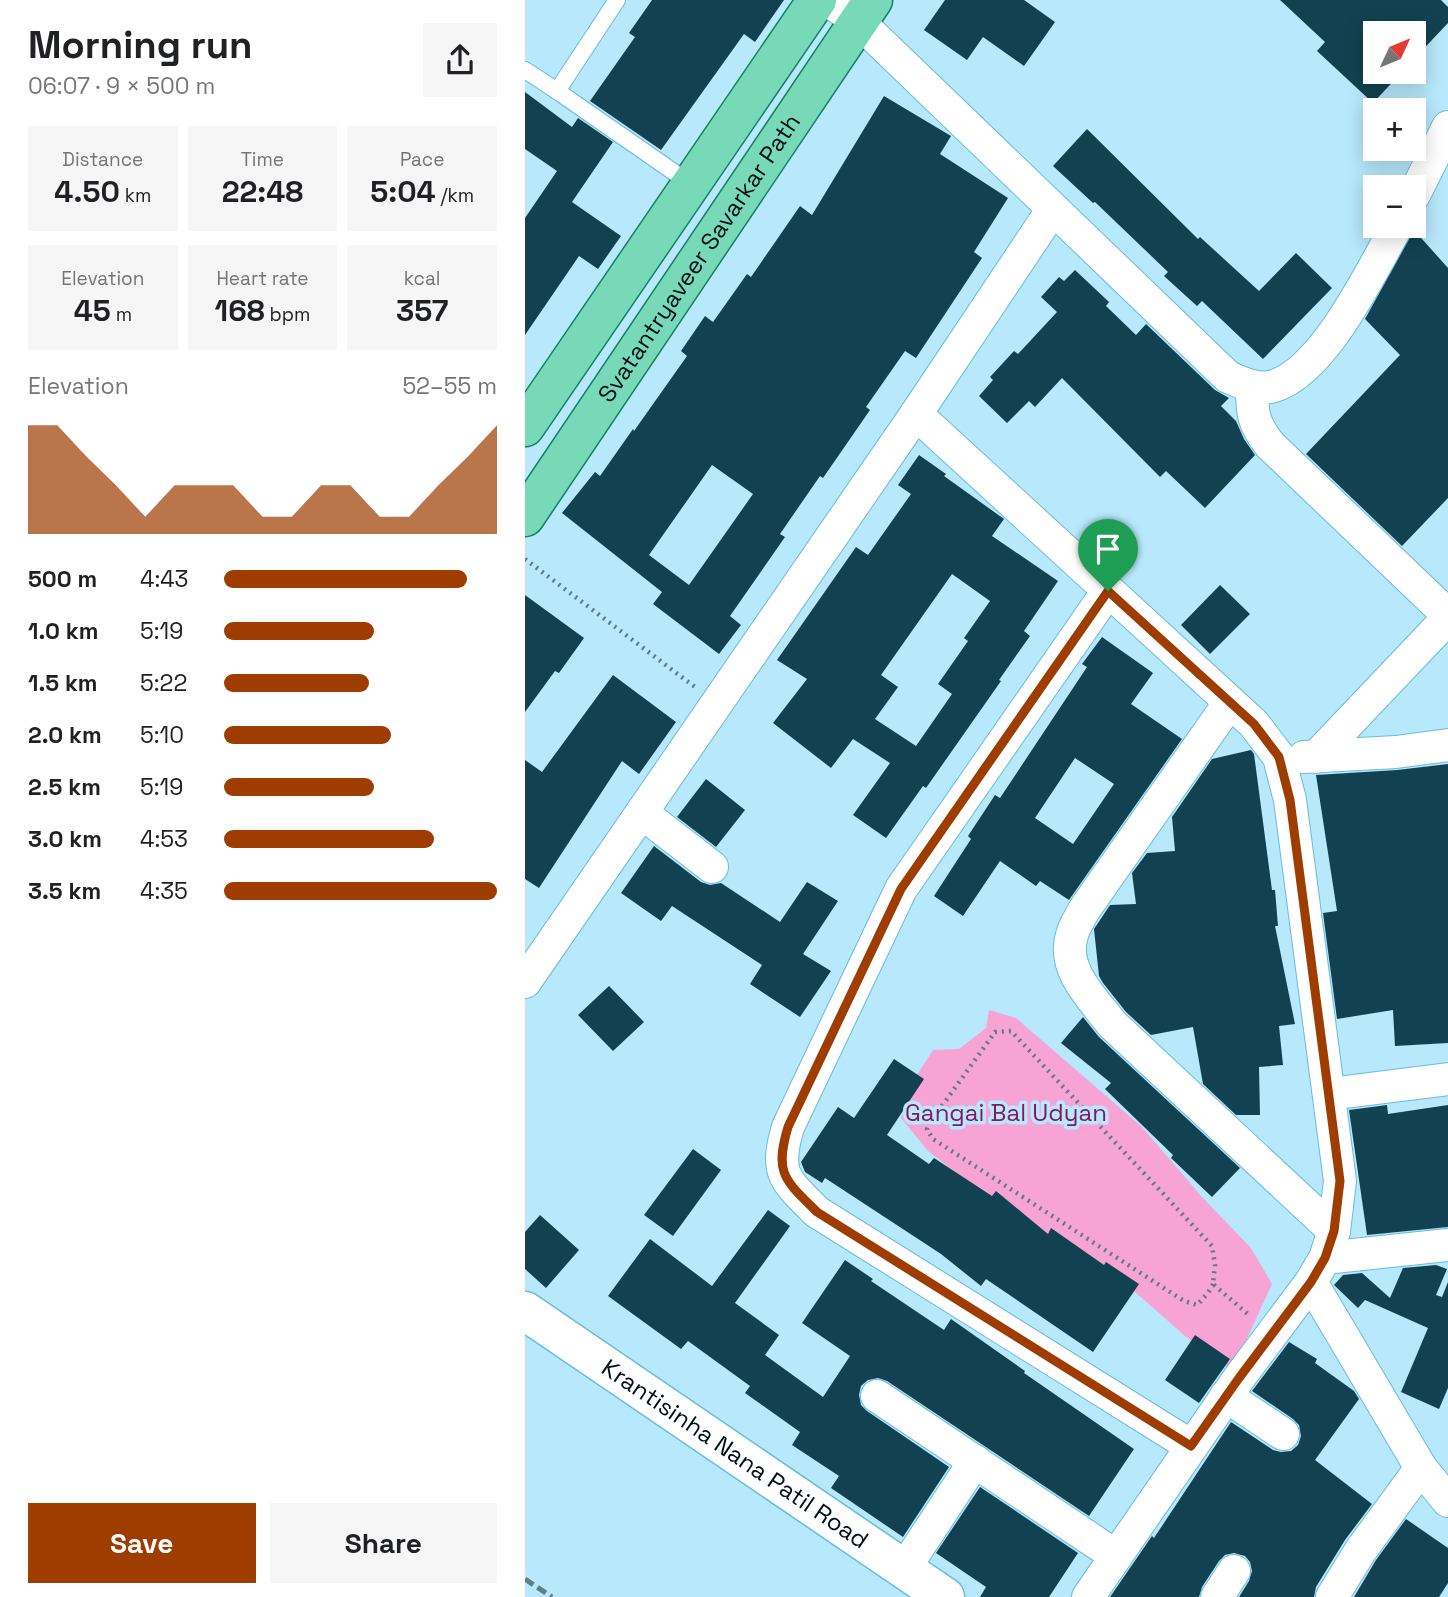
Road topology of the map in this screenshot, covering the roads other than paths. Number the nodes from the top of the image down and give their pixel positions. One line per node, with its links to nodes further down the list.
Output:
1 (617, 0): 6 (lane)
2 (817, 0): 9 (main road, Svatantryaveer Savarkar Path)
3 (827, 0): 4 (street)
4 (866, 11): 10 (street); 11 (main road, Svatantryaveer Savarkar Path)
5 (525, 70): 6 (lane)
6 (557, 91): 9 (lane)
7 (1448, 127): 8 (street)
8 (1424, 175)
9 (686, 192): 11 (main road); 15 (main road, Svatantryaveer Savarkar Path)
10 (1053, 209): 13 (street); 14 (street)
11 (720, 226): 16 (main road, Svatantryaveer Savarkar Path)
12 (1390, 238): 13 (street)
13 (1252, 387): 18 (street)
14 (916, 414): 17 (street); 23 (street)
15 (525, 427)
16 (525, 517)
17 (1108, 591): 19 (street); 34 (street)
18 (1448, 617): 22 (street)
19 (1230, 702): 21 (street); 29 (street)
20 (1448, 745): 22 (street)
21 (1279, 757): 22 (street); 27 (street)
22 (1316, 757)
23 (642, 813): 24 (street); 25 (street)
24 (712, 866)
25 (525, 982)
26 (1448, 1079): 27 (street)
27 (1329, 1094): 29 (street)
28 (1448, 1245): 29 (street)
29 (1323, 1257): 32 (street); 36 (street)
30 (525, 1311): 39 (main road, Krantisinha Nana Patil Road)
31 (877, 1396): 35 (street)
32 (1226, 1396): 33 (street); 34 (street)
33 (1283, 1434)
34 (1191, 1446): 38 (street)
35 (975, 1461): 38 (street); 39 (street)
36 (1421, 1468): 37 (street); 44 (street)
37 (1448, 1501)
38 (1116, 1556): 42 (street)
39 (904, 1569): 41 (main road, Krantisinha Nana Patil Road)
40 (1234, 1572): 43 (street)
41 (945, 1597)
42 (1088, 1597)
43 (1217, 1597)
44 (1332, 1597)

